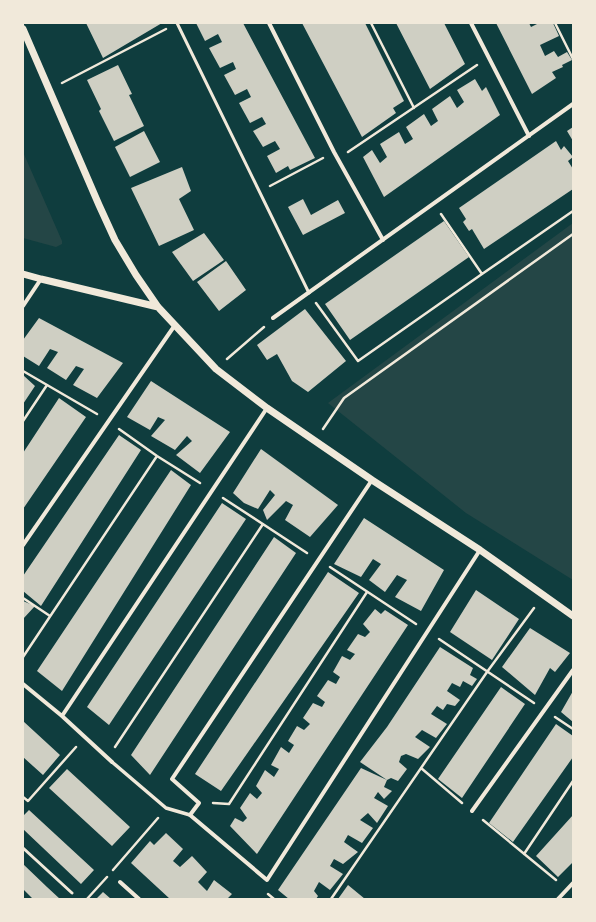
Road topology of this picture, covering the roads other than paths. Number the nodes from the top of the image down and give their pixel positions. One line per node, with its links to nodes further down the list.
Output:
1 (177, 23): 10 (lane)
2 (269, 23): 7 (street)
3 (471, 23): 6 (street)
4 (23, 29): 12 (street)
5 (573, 104): 6 (street)
6 (529, 136): 7 (street)
7 (383, 240): 10 (street)
8 (23, 274): 9 (street)
9 (41, 279): 11 (street); 12 (street)
10 (309, 293): 13 (street)
11 (23, 306)
12 (158, 307): 14 (street)
13 (273, 318)
14 (174, 325): 15 (street); 17 (street)
15 (267, 408): 16 (street); 22 (street)
16 (372, 480): 18 (street); 25 (street)
17 (23, 545)
18 (480, 550): 19 (street); 25 (street)
19 (573, 616)
20 (573, 670): 24 (street)
21 (23, 684): 22 (street)
22 (62, 716): 23 (street)
23 (112, 762): 25 (street)
24 (472, 811)
25 (190, 815)
26 (23, 848): 29 (lane)
27 (120, 882): 30 (street)
28 (573, 883): 31 (street)
29 (72, 893)
30 (140, 899)
31 (558, 899)

